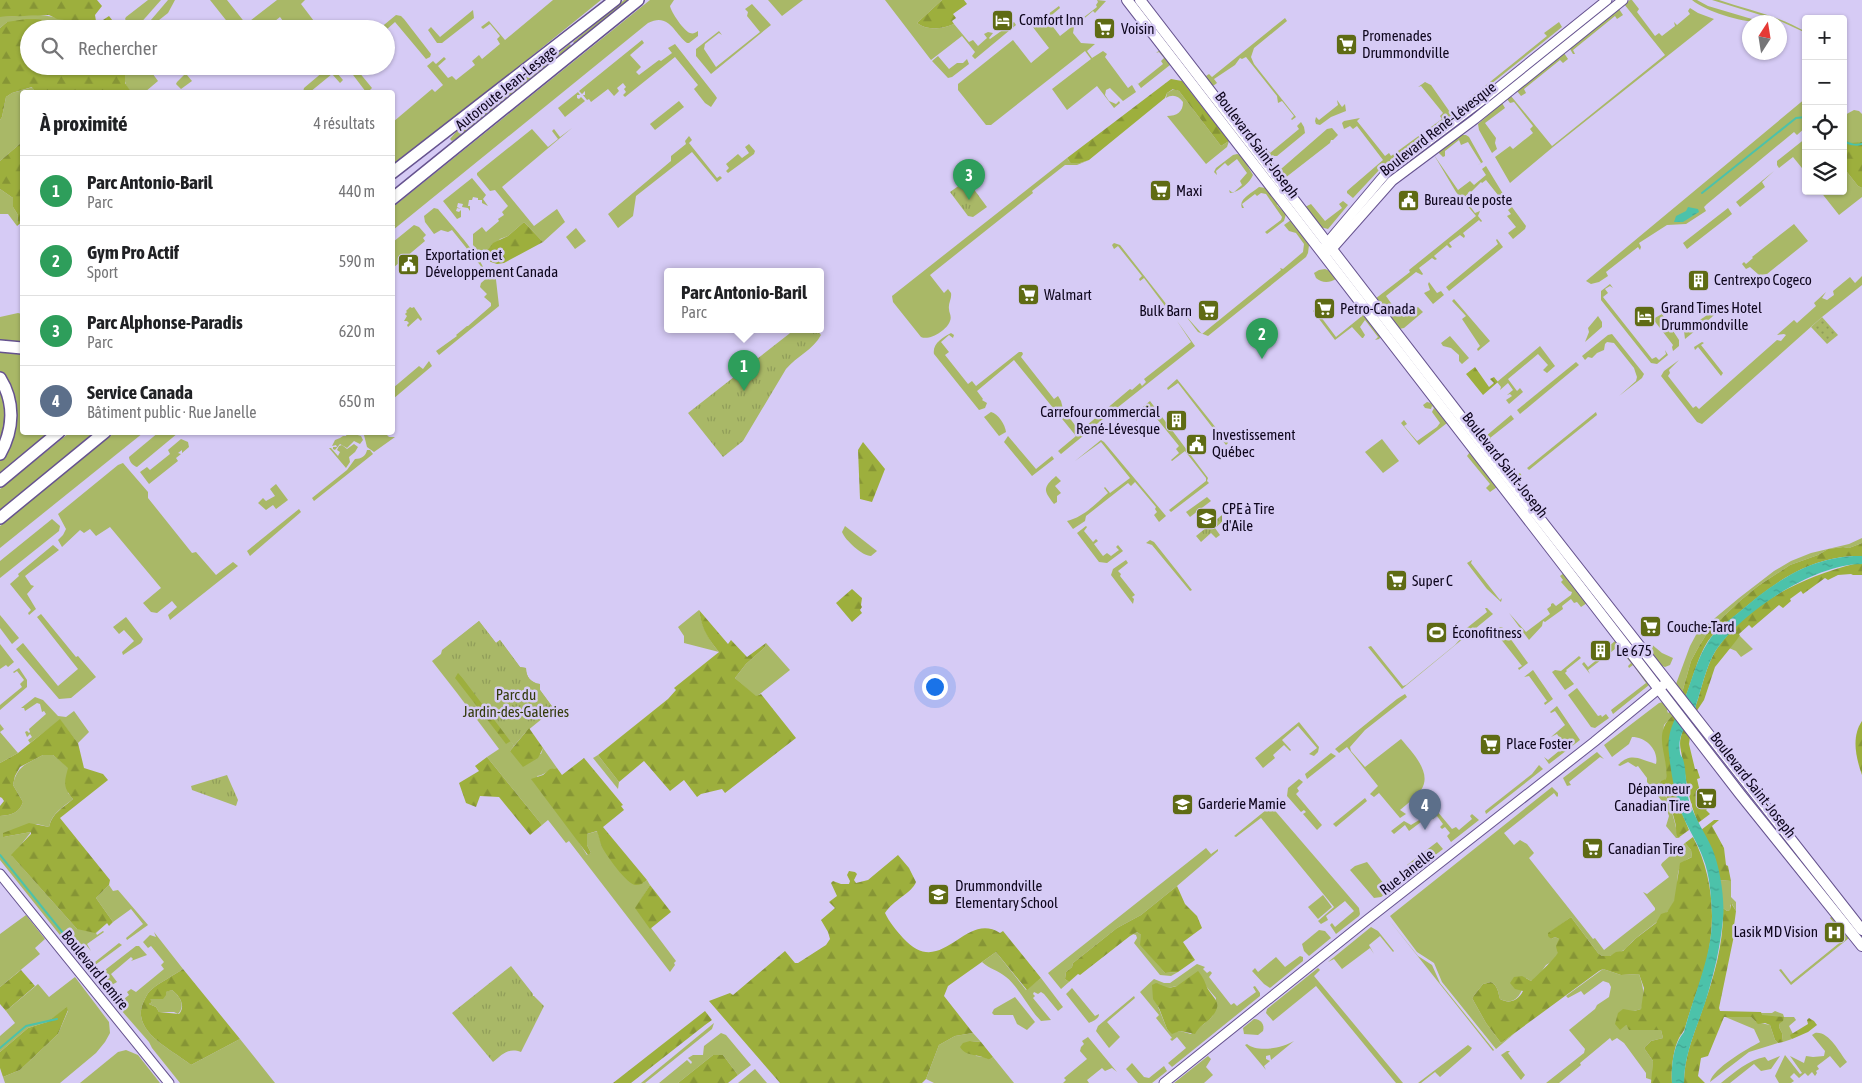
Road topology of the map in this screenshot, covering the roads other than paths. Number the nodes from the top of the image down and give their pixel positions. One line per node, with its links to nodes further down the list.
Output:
1 (615, 0): 7 (highway, Autoroute Jean-Lesage)
2 (638, 0): 8 (highway, Autoroute Jean-Lesage)
3 (1127, 0): 9 (main road, Boulevard Saint-Joseph)
4 (1140, 0): 9 (main road, Boulevard Saint-Joseph)
5 (1607, 0): 9 (main road, Boulevard René-Lévesque)
6 (1623, 0): 9 (main road, Boulevard René-Lévesque)
7 (395, 171)
8 (395, 197)
9 (1327, 249): 18 (main road, Boulevard Saint-Joseph)
10 (0, 346): 11 (highway)
11 (20, 348)
12 (0, 378): 15 (highway)
13 (55, 435): 16 (highway)
14 (101, 435): 17 (highway)
15 (0, 454)
16 (0, 480)
17 (0, 518)
18 (1663, 685): 20 (main road, Boulevard Saint-Joseph); 21 (main road, Boulevard Saint-Joseph); 23 (main road, Rue Janelle)
19 (0, 874): 22 (main road, Boulevard Lemire)
20 (1862, 930)
21 (1862, 946)
22 (169, 1083)
23 (1164, 1083)

